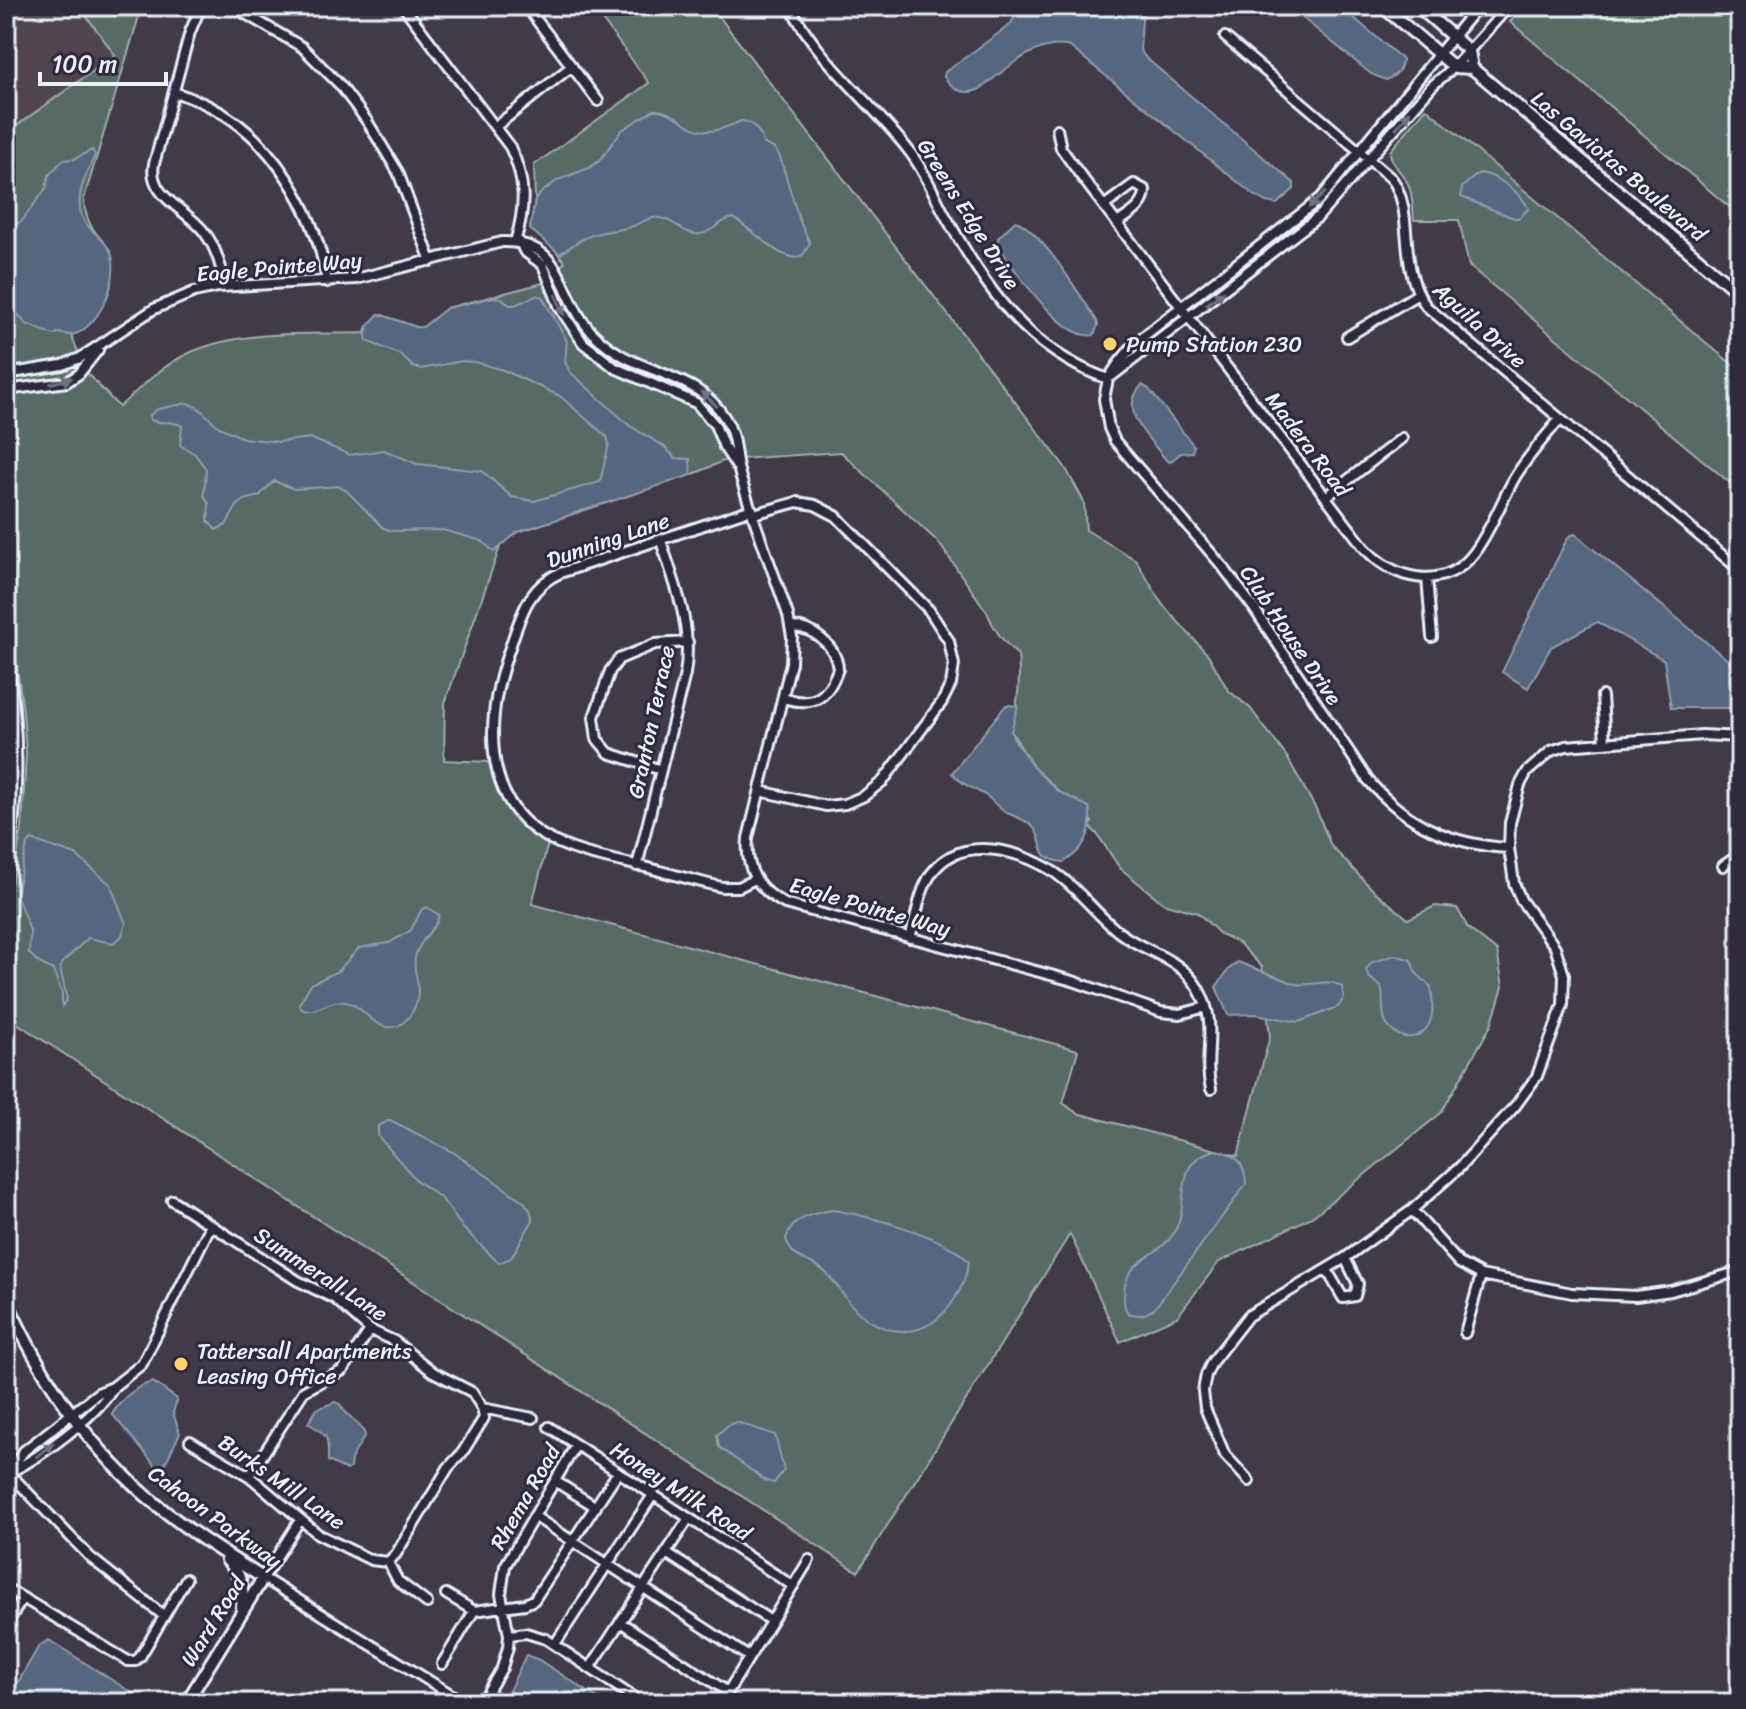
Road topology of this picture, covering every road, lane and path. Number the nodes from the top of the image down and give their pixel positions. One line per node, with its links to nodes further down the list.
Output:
1 (201, 6): 17 (street)
2 (232, 6): 26 (street)
3 (403, 6): 19 (street)
4 (526, 6): 14 (street)
5 (790, 6): 36 (street, Greens Edge Drive)
6 (1382, 6): 13 (street)
7 (1418, 6): 10 (street)
8 (1478, 6): 10 (street)
9 (1509, 6): 12 (street)
10 (1452, 35): 12 (street); 13 (street)
11 (1225, 37): 21 (street, Aguila Drive)
12 (1469, 51): 15 (street); 16 (street)
13 (1437, 52): 15 (street); 21 (street)
14 (572, 66): 18 (street); 19 (street)
15 (1454, 67): 16 (street); 22 (street, one-way to 15)
16 (1472, 68): 30 (street, Las Gaviotas Boulevard)
17 (174, 92): 27 (street); 28 (street)
18 (598, 101)
19 (495, 127): 25 (street)
20 (1057, 129): 23 (street, Madera Road)
21 (1360, 151): 22 (street, Aguila Drive); 31 (street, one-way to 31)
22 (1370, 159): 29 (street, Aguila Drive); 32 (street, one-way to 22)
23 (1104, 206): 24 (street, Madera Road); 24 (street)
24 (1117, 223): 31 (street, Madera Road)
25 (518, 242): 26 (street, Eagle Pointe Way); 40 (street, one-way to 40); 40 (street, one-way to 25)
26 (431, 261): 27 (street, Eagle Pointe Way)
27 (327, 282): 28 (street, Eagle Pointe Way)
28 (226, 287): 34 (street, Eagle Pointe Way)
29 (1418, 294): 33 (street); 38 (street, Aguila Drive)
30 (1740, 294)
31 (1181, 308): 32 (street, Madera Road); 36 (street)
32 (1189, 318): 36 (street); 41 (street, Madera Road)
33 (1347, 337)
34 (101, 346): 35 (street, Eagle Pointe Way); 37 (street, Eagle Pointe Way, one-way to 34)
35 (6, 374)
36 (1108, 379): 56 (street, Club House Drive)
37 (6, 390)
38 (1560, 419): 44 (street, Aguila Drive); 45 (street)
39 (1402, 438): 41 (street)
40 (738, 469): 42 (street)
41 (1326, 497): 45 (street, Madera Road)
42 (753, 512): 43 (street, Dunning Lane); 46 (street); 55 (street, Dunning Lane)
43 (661, 541): 48 (street, Granton Terrace); 59 (street, Dunning Lane)
44 (1740, 570)
45 (1427, 578): 47 (street)
46 (790, 627): 51 (street); 51 (street)
47 (1432, 637)
48 (688, 642): 54 (street, Granton Terrace); 54 (street)
49 (6, 652): 58 (street)
50 (1602, 696): 53 (street)
51 (783, 698): 55 (street)
52 (1740, 737): 53 (street)
53 (1605, 742): 56 (street)
54 (661, 770): 59 (street, Granton Terrace)
55 (760, 791): 61 (street)
56 (1509, 848): 66 (street)
57 (1740, 854): 60 (street)
58 (6, 864)
59 (637, 866): 61 (street, Dunning Lane)
60 (1723, 866)
61 (755, 879): 62 (street, Eagle Pointe Way)
62 (910, 938): 63 (street, Eagle Pointe Way); 63 (street)
63 (1206, 1007): 64 (street)
64 (1211, 1089)
65 (172, 1200): 67 (street, Summerall Lane)
66 (1412, 1210): 68 (street); 71 (street)
67 (211, 1225): 73 (street, Summerall Lane); 75 (street)
68 (1345, 1258): 69 (street); 69 (street)
69 (1327, 1270): 87 (street)
70 (1740, 1272): 71 (street)
71 (1481, 1275): 74 (street)
72 (6, 1299): 77 (street, Cahoon Parkway)
73 (370, 1330): 76 (street, Summerall Lane); 85 (street)
74 (1465, 1333)
75 (113, 1387): 77 (street); 79 (street)
76 (482, 1408): 78 (street); 97 (street)
77 (71, 1414): 79 (street, Cahoon Parkway); 84 (street)
78 (533, 1418)
79 (78, 1423): 84 (street, one-way to 79); 93 (street, Cahoon Parkway)
80 (549, 1427): 82 (street, Honey Milk Road)
81 (190, 1441): 85 (street, Burks Mill Lane)
82 (576, 1445): 83 (street, Honey Milk Road); 86 (street, Rhema Road)
83 (618, 1472): 88 (street, Honey Milk Road); 89 (street)
84 (7, 1474): 110 (street)
85 (249, 1476): 92 (street, Burks Mill Lane)
86 (555, 1481): 89 (street); 90 (street, Rhema Road)
87 (1249, 1481)
88 (653, 1495): 91 (street, Honey Milk Road); 98 (street)
89 (596, 1507): 94 (street)
90 (534, 1516): 94 (street); 107 (street, Rhema Road)
91 (689, 1518): 95 (street); 101 (street, Honey Milk Road)
92 (300, 1520): 97 (street, Burks Mill Lane); 99 (street, Ward Road)
93 (208, 1542): 99 (street, Cahoon Parkway); 109 (street)
94 (573, 1542): 98 (street); 107 (street)
95 (666, 1553): 102 (street); 111 (street)
96 (809, 1560): 101 (street)
97 (388, 1562): 106 (street)
98 (608, 1564): 102 (street); 115 (street)
99 (263, 1578): 109 (street, Ward Road); 121 (street, Cahoon Parkway)
100 (186, 1579): 110 (street)
101 (793, 1586): 111 (street)
102 (643, 1587): 112 (street); 116 (street)
103 (6, 1588): 105 (street)
104 (446, 1594): 108 (street)
105 (23, 1598): 110 (street); 113 (street)
106 (427, 1603)
107 (503, 1606): 108 (street); 114 (street, Rhema Road)
108 (474, 1611): 117 (street)
109 (242, 1612): 120 (street, Ward Road)
110 (164, 1616)
111 (771, 1621): 116 (street)
112 (620, 1622): 118 (street); 119 (street)
113 (6, 1625)
114 (509, 1635): 115 (street); 122 (street, Rhema Road)
115 (555, 1644): 118 (street)
116 (749, 1657): 119 (street)
117 (442, 1664)
118 (590, 1668): 123 (street)
119 (728, 1692): 124 (street)
120 (186, 1703)
121 (465, 1703)
122 (481, 1703)
123 (642, 1703)
124 (721, 1703)

